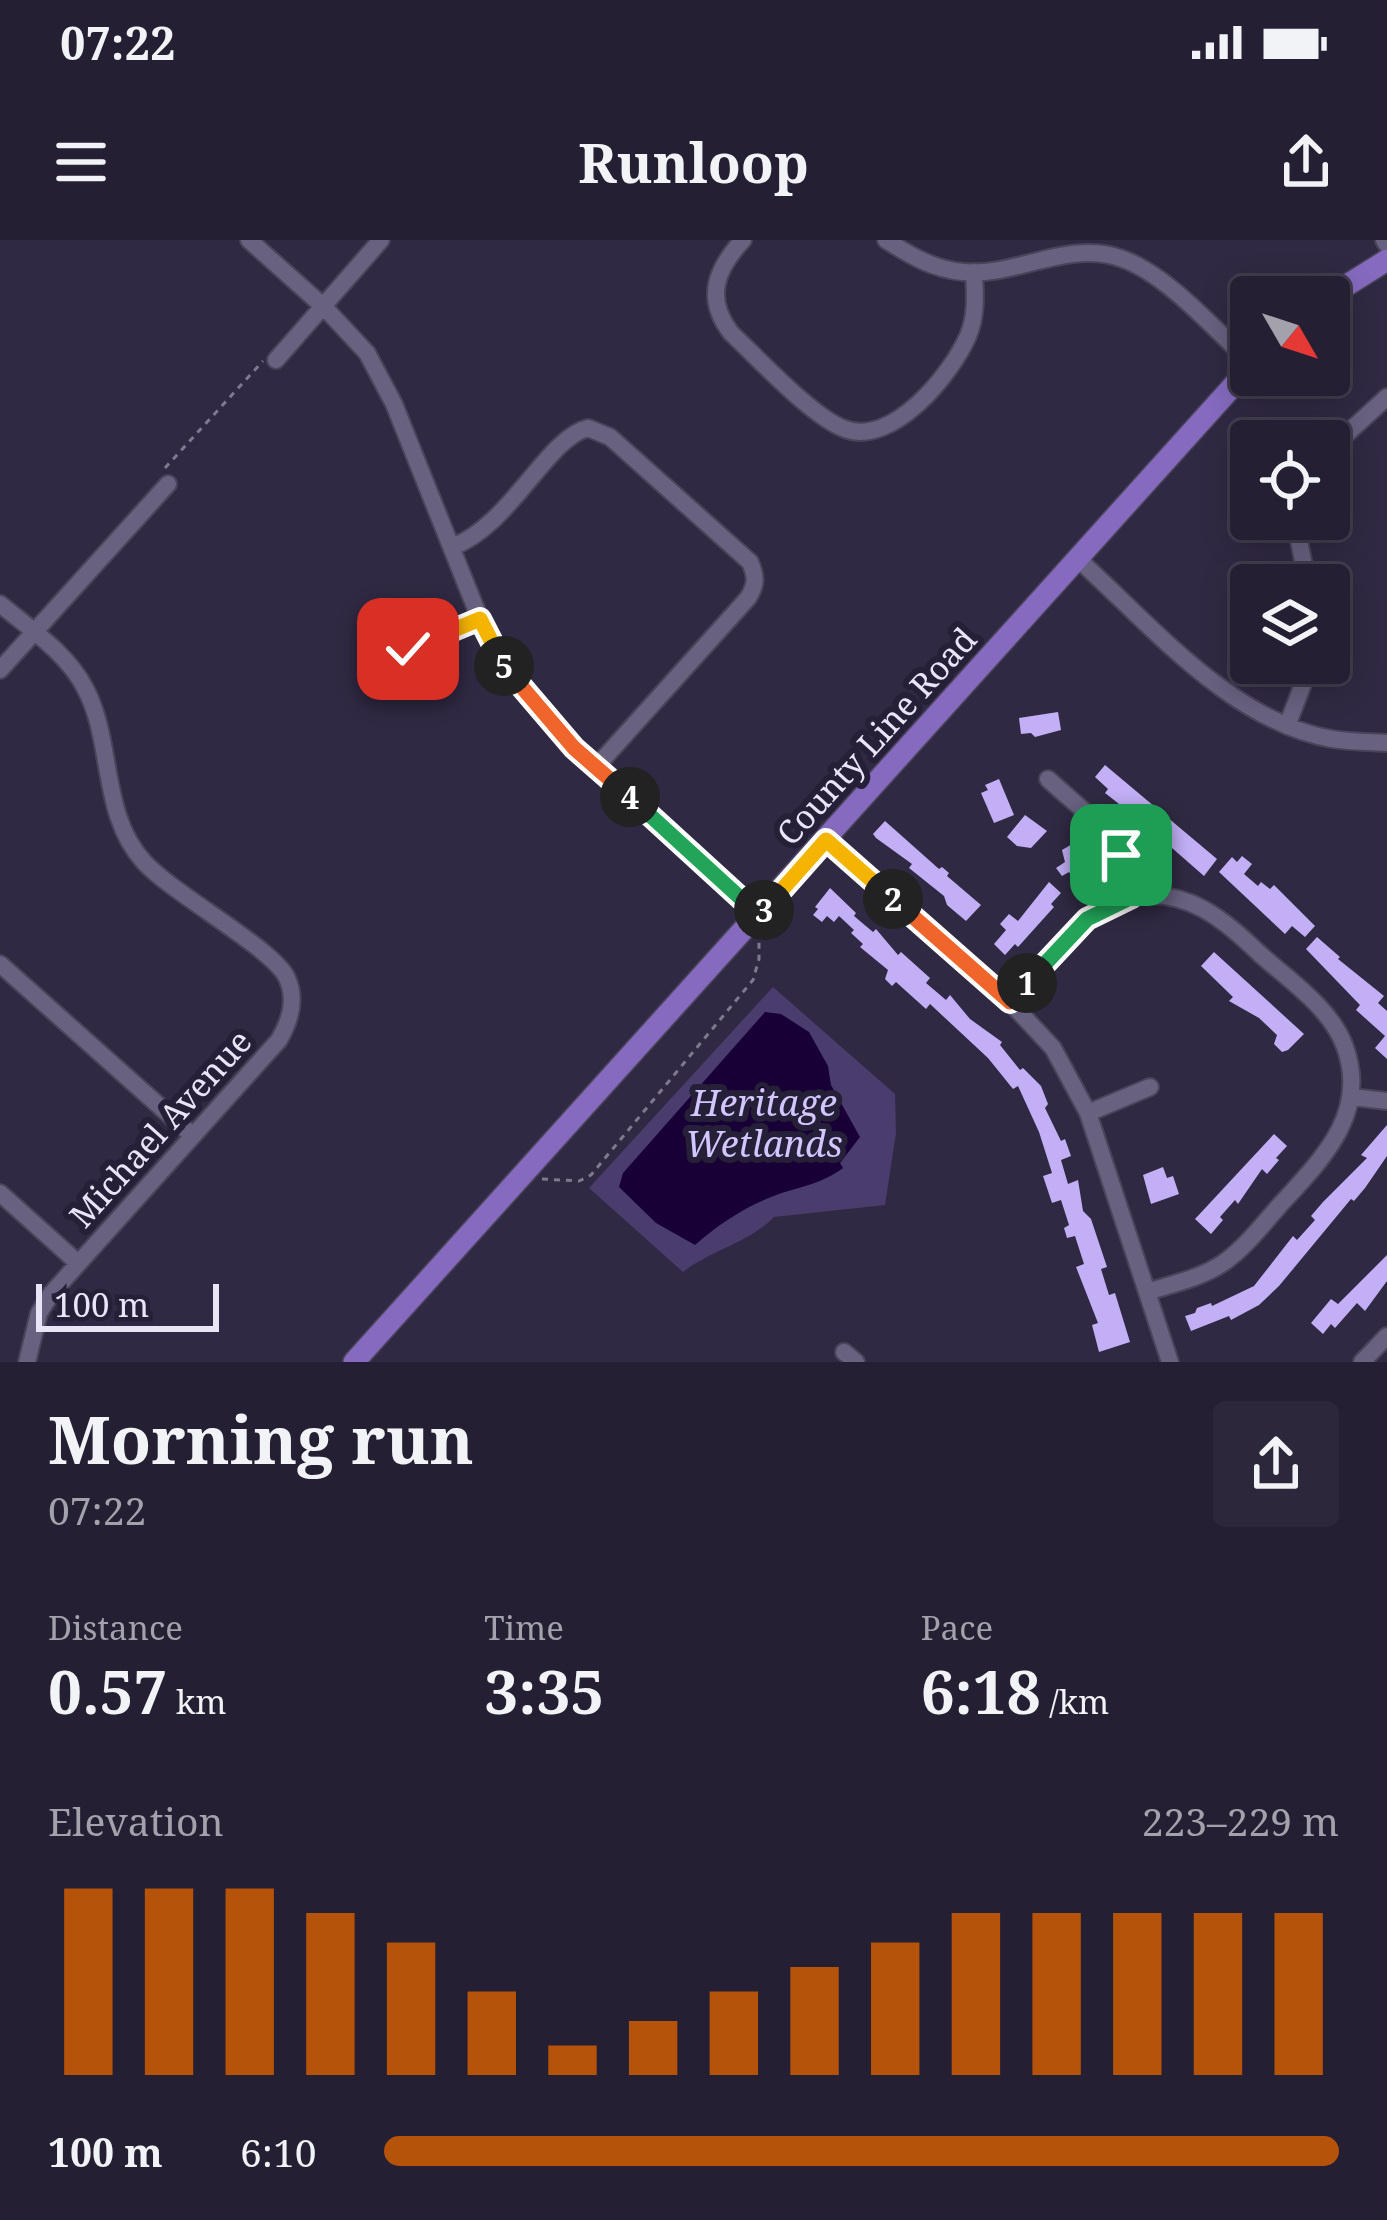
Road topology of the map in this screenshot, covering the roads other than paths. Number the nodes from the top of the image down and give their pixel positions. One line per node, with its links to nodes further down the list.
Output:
1 (249, 240): 9 (street)
2 (381, 240): 9 (street)
3 (742, 240): 7 (street)
4 (886, 240): 7 (street)
5 (1086, 246): 7 (street); 10 (street)
6 (1387, 260): 8 (main road)
7 (974, 272)
8 (1350, 283)
9 (324, 307): 11 (street); 16 (street)
10 (1230, 346)
11 (277, 360)
12 (1230, 389): 17 (main road, County Line Road)
13 (1387, 397): 14 (street)
14 (1350, 431)
15 (168, 484): 20 (street)
16 (452, 548): 19 (street); 26 (street)
17 (1079, 560): 24 (street); 28 (main road, County Line Road)
18 (0, 604): 20 (street, Michael Avenue)
19 (480, 619): 21 (street); 26 (street)
20 (33, 632): 22 (street); 37 (street, Michael Avenue)
21 (408, 649)
22 (0, 670)
23 (1304, 684): 24 (street)
24 (1287, 726): 25 (street)
25 (1387, 743)
26 (596, 766): 30 (street)
27 (1048, 779): 29 (street)
28 (826, 840): 30 (main road, County Line Road); 32 (street)
29 (1132, 897): 32 (street); 34 (street)
30 (759, 915): 43 (main road, County Line Road)
31 (0, 964): 37 (street)
32 (1010, 1002): 36 (street)
33 (1150, 1087): 36 (street)
34 (1352, 1096): 35 (street); 40 (street)
35 (1387, 1101)
36 (1088, 1113): 40 (street)
37 (193, 1136): 39 (street, Michael Avenue)
38 (0, 1193): 39 (street)
39 (78, 1263): 42 (street, Michael Avenue)
40 (1147, 1292): 44 (street)
41 (1387, 1336): 45 (street)
42 (28, 1362)
43 (354, 1362)
44 (1170, 1362)
45 (1362, 1362)

